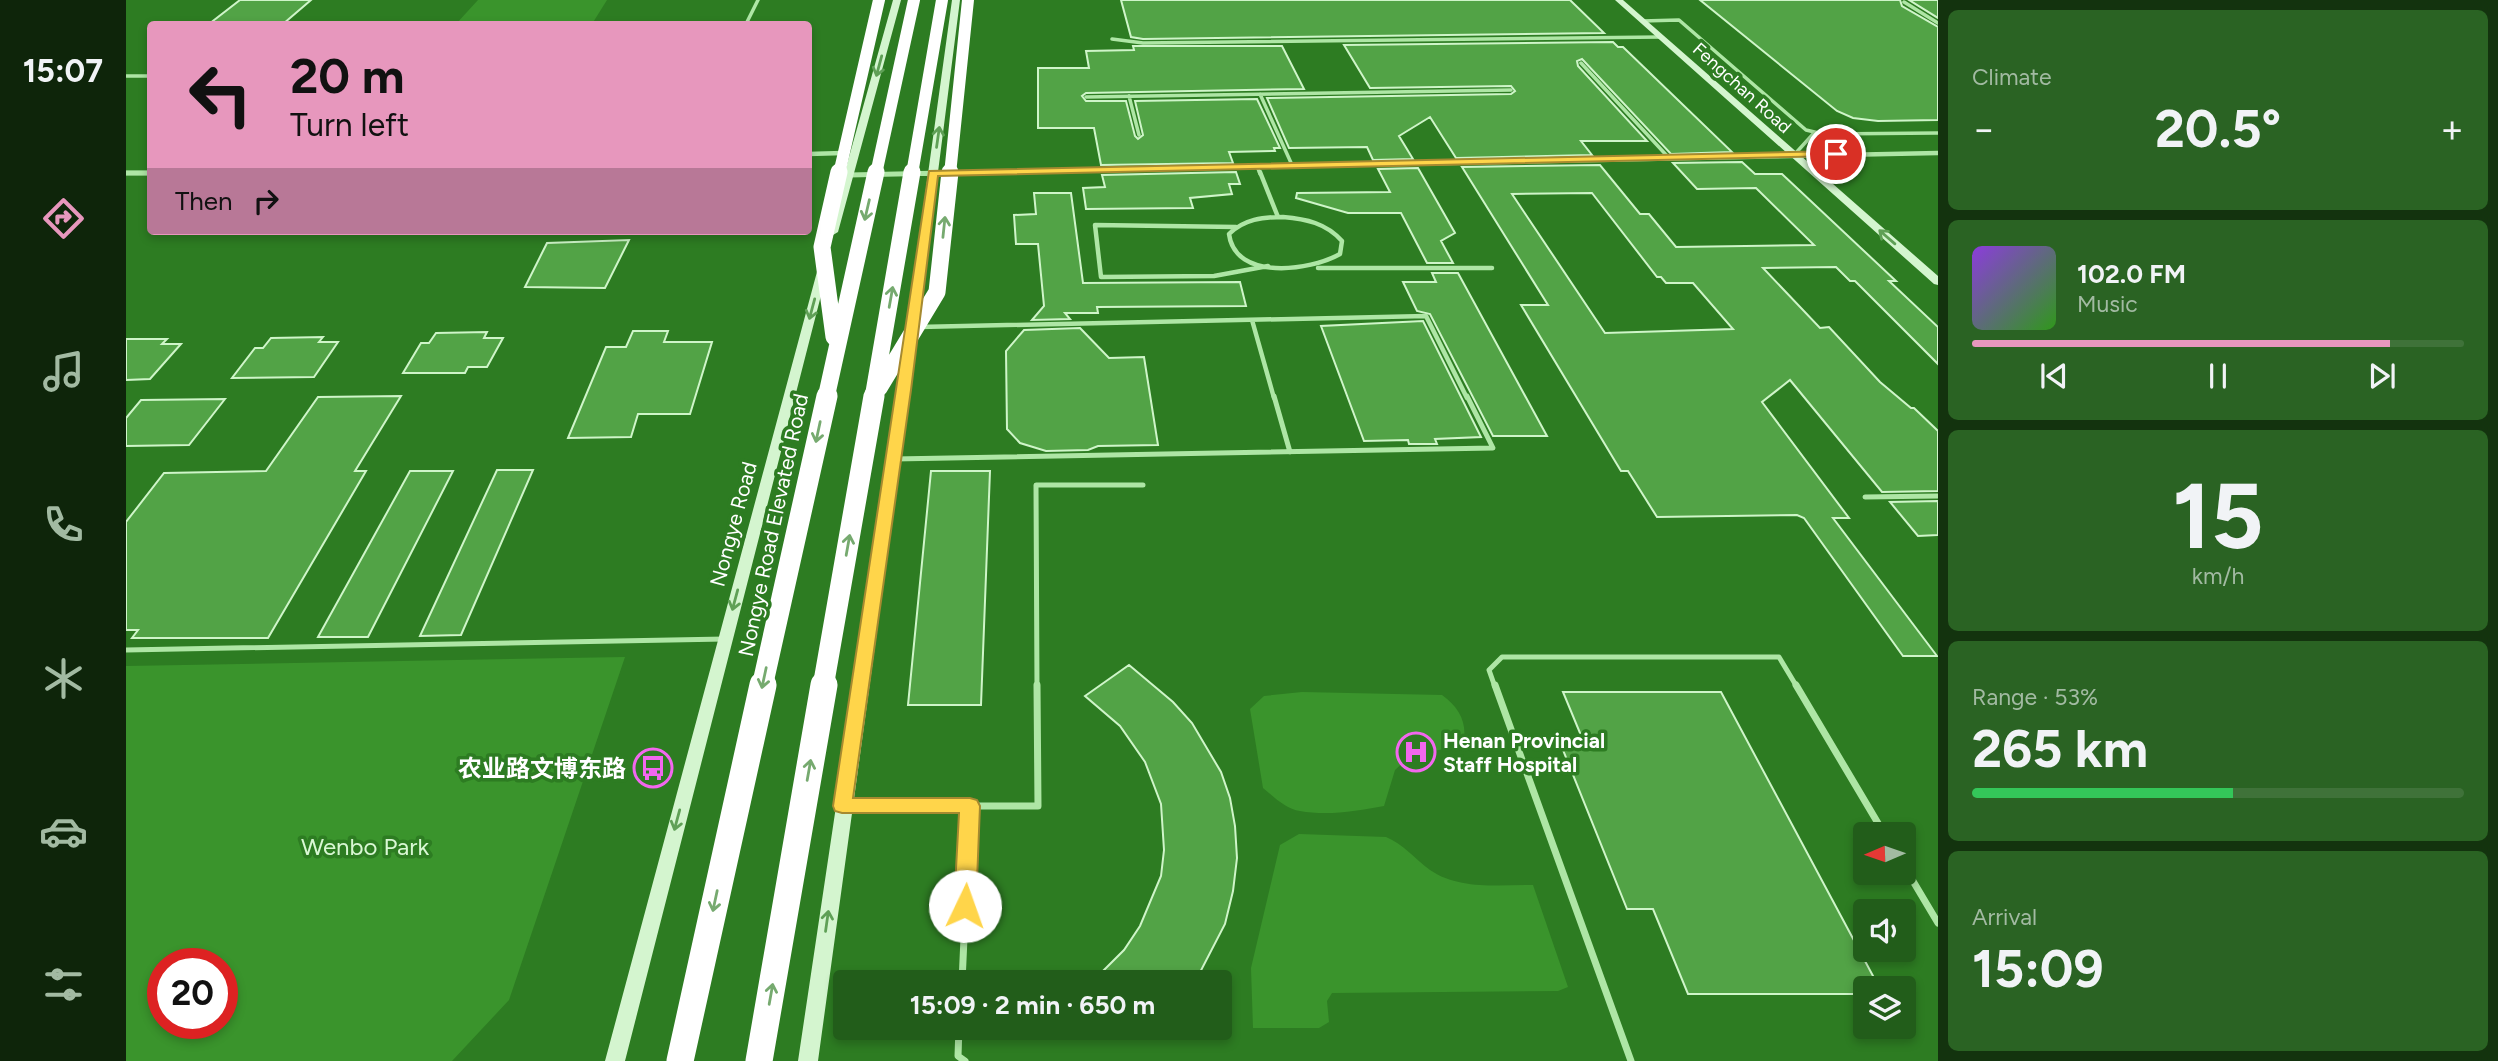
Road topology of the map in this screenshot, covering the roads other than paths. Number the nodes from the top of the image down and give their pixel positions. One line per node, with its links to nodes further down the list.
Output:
1 (758, 0): 10 (lane)
2 (879, 0): 25 (highway, bridge)
3 (897, 0): 35 (street, Nongye Road, one-way to 35)
4 (914, 0): 44 (highway, Nongye Road Elevated Road, one-way to 44, bridge)
5 (942, 0): 45 (highway, one-way to 5, bridge)
6 (956, 0): 34 (street, one-way to 6)
7 (968, 0): 45 (highway, one-way to 7, bridge)
8 (1619, 0): 11 (street, Fengchan Road)
9 (1904, 2): 12 (lane)
10 (748, 21)
11 (1642, 21): 13 (street, Fengchan Road); 22 (lane)
12 (1938, 23)
13 (1661, 37): 14 (lane); 28 (street, Fengchan Road)
14 (1112, 38)
15 (1581, 63): 29 (lane)
16 (126, 76): 17 (lane)
17 (147, 76)
18 (1511, 90): 19 (lane)
19 (1260, 94): 20 (lane); 30 (lane)
20 (1129, 96): 21 (lane); 24 (lane)
21 (1086, 97)
22 (1814, 133): 23 (lane); 28 (lane)
23 (1938, 133)
24 (1139, 135)
25 (843, 153): 27 (street); 44 (highway, bridge)
26 (1938, 153): 28 (street)
27 (812, 154)
28 (1794, 155): 29 (street); 41 (street, Fengchan Road, one-way to 28)
29 (1669, 158): 30 (street)
30 (1292, 165): 31 (street)
31 (1257, 166): 34 (street); 36 (lane)
32 (126, 173): 33 (street)
33 (147, 173)
34 (933, 173): 35 (street); 43 (street)
35 (849, 175): 51 (street, Nongye Road, one-way to 51)
36 (1278, 217): 37 (lane); 39 (lane)
37 (1236, 227): 38 (lane); 38 (lane)
38 (1268, 266): 39 (lane)
39 (1311, 268): 40 (lane)
40 (1492, 268)
41 (1938, 282)
42 (1252, 320): 43 (lane); 46 (lane); 46 (lane)
43 (913, 328): 47 (street)
44 (836, 351): 61 (highway, Nongye Road Elevated Road, one-way to 61, bridge)
45 (873, 399): 62 (highway, one-way to 45, bridge)
46 (1290, 452): 47 (lane)
47 (894, 459): 53 (street)
48 (1143, 485): 54 (lane)
49 (1938, 496): 50 (lane)
50 (1865, 497)
51 (724, 639): 52 (lane); 60 (street, Nongye Road, one-way to 60)
52 (126, 650)
53 (842, 806): 54 (lane); 63 (street, one-way to 53)
54 (970, 806): 58 (lane)
55 (1877, 822): 65 (lane)
56 (1916, 886): 57 (lane)
57 (1938, 923)
58 (963, 970)
59 (959, 1040): 64 (lane)
60 (615, 1061)
61 (680, 1061)
62 (759, 1061)
63 (807, 1061)
64 (965, 1061)
65 (1631, 1061)

